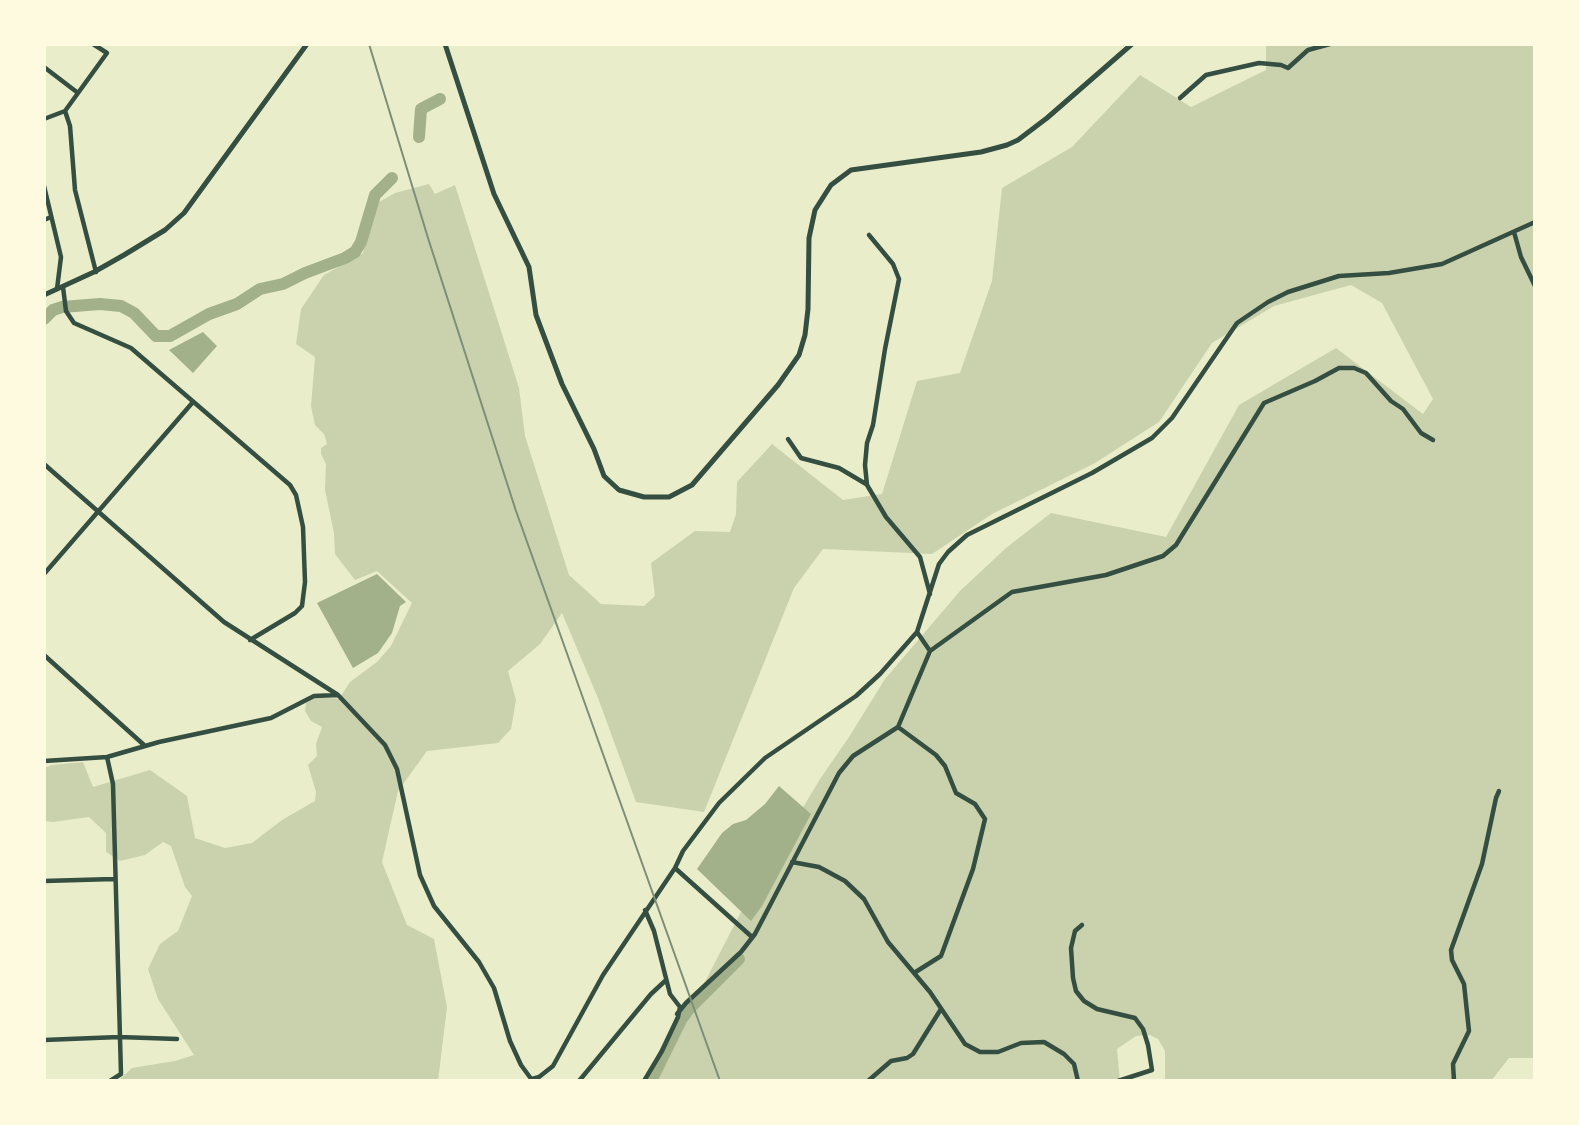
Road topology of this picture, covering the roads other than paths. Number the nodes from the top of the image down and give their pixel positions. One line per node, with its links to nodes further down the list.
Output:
1 (93, 44): 7 (street)
2 (307, 44): 17 (street)
3 (445, 44): 4 (street)
4 (1132, 44)
5 (1330, 44): 8 (street)
6 (44, 68): 7 (street)
7 (78, 93): 9 (street)
8 (1180, 98)
9 (65, 111): 10 (street); 17 (street)
10 (44, 119)
11 (44, 186): 12 (street)
12 (51, 217): 13 (street); 19 (street)
13 (44, 220)
14 (1535, 222): 15 (street)
15 (1514, 232): 18 (street); 28 (street)
16 (869, 235): 25 (street)
17 (96, 272): 19 (street)
18 (1535, 286)
19 (60, 289): 20 (street); 21 (street)
20 (44, 295)
21 (193, 402): 26 (street); 30 (street)
22 (788, 439): 25 (street)
23 (1433, 440): 31 (street)
24 (44, 464): 26 (street)
25 (867, 485): 28 (street)
26 (98, 512): 27 (street); 30 (street)
27 (44, 574)
28 (931, 596): 29 (street)
29 (917, 632): 31 (street); 40 (street)
30 (250, 640): 33 (street)
31 (930, 651): 34 (street)
32 (44, 655): 35 (street)
33 (338, 695): 35 (street); 53 (street)
34 (898, 727): 39 (street); 46 (street)
35 (145, 745): 36 (street)
36 (107, 757): 37 (street); 41 (street)
37 (44, 761)
38 (1499, 791): 60 (street)
39 (792, 862): 45 (street); 46 (street)
40 (675, 868): 43 (street); 45 (street)
41 (114, 879): 42 (street); 50 (street)
42 (44, 881)
43 (645, 910): 47 (street); 53 (street)
44 (1082, 925): 59 (street)
45 (752, 938): 49 (street)
46 (914, 973): 48 (street)
47 (666, 981): 49 (street); 55 (street)
48 (941, 1009): 57 (street); 58 (street)
49 (677, 1014): 56 (street)
50 (119, 1038): 51 (street); 52 (street); 54 (street)
51 (177, 1039)
52 (44, 1040)
53 (532, 1080)
54 (110, 1081)
55 (579, 1081)
56 (644, 1081)
57 (868, 1081)
58 (1078, 1081)
59 (1118, 1081)
60 (1454, 1081)

